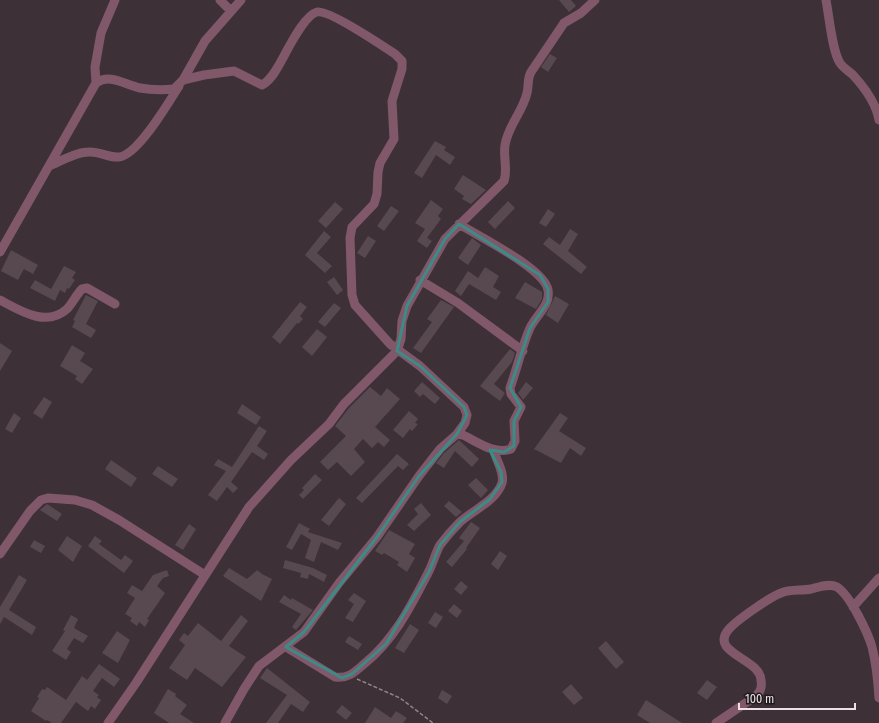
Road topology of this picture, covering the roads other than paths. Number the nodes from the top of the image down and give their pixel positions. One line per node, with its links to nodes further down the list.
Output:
1 (115, 0): 7 (street)
2 (220, 0): 6 (street)
3 (241, 0): 6 (street)
4 (595, 0): 11 (street)
5 (826, 0): 9 (street)
6 (231, 11): 8 (street)
7 (96, 83): 8 (street); 10 (street)
8 (181, 83): 10 (street); 16 (street)
9 (879, 120)
10 (49, 166): 12 (street)
11 (459, 224): 13 (street); 17 (street)
12 (0, 252)
13 (420, 280): 16 (street); 17 (street)
14 (0, 300): 15 (street)
15 (115, 304)
16 (396, 350): 18 (street); 21 (street)
17 (523, 351): 19 (street)
18 (457, 434): 19 (street); 24 (street)
19 (494, 451): 24 (street)
20 (0, 554): 21 (street)
21 (205, 575): 26 (street)
22 (879, 578): 23 (street)
23 (853, 607): 25 (street); 28 (street)
24 (286, 647): 27 (street)
25 (879, 698)
26 (108, 723)
27 (225, 723)
28 (716, 723)

